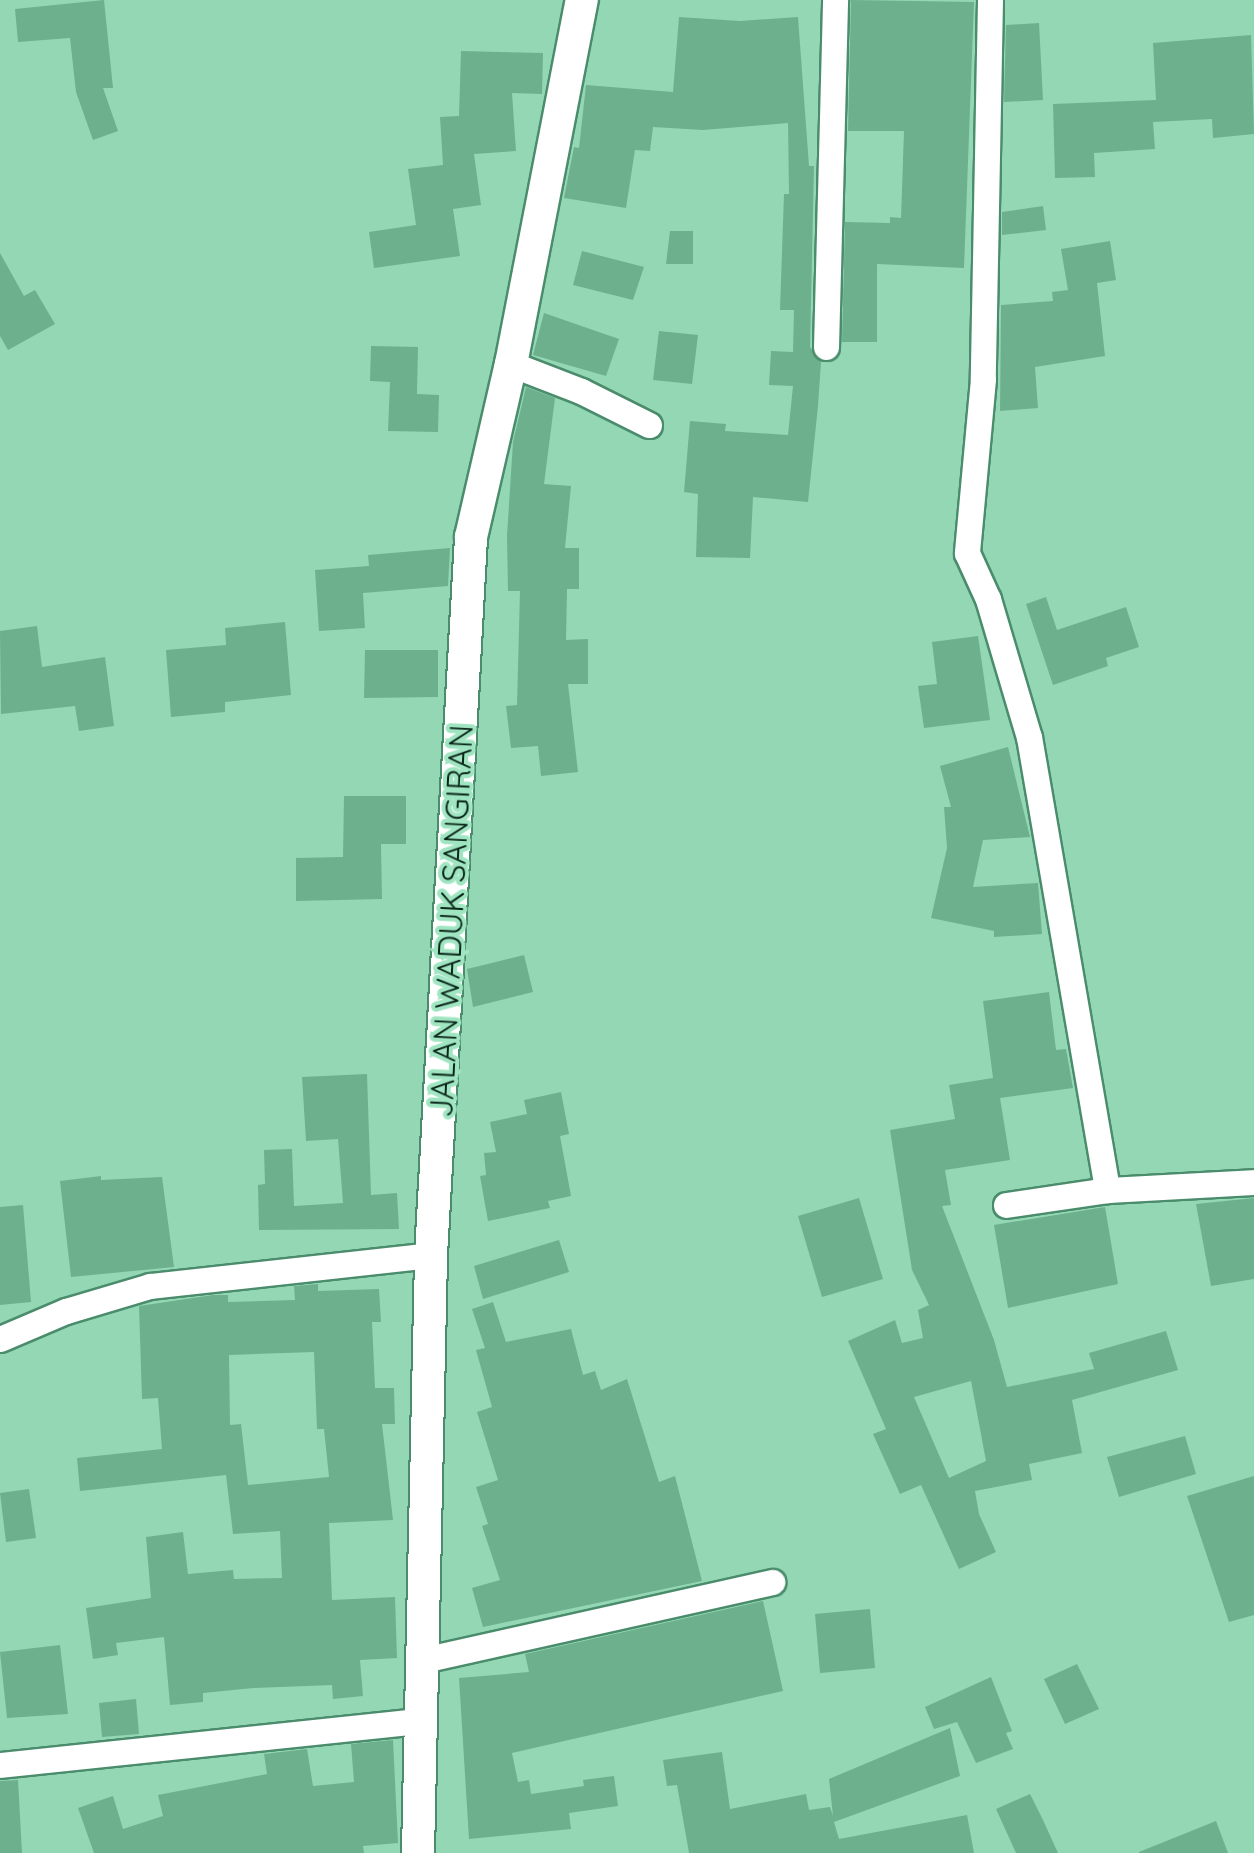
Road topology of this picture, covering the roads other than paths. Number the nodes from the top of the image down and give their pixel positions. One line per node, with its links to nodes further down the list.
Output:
1 (582, 0): 5 (street, JALAN WADUK SANGIRAN)
2 (835, 0): 4 (street)
3 (990, 0): 8 (street)
4 (826, 347)
5 (511, 364): 6 (street); 10 (street, JALAN WADUK SANGIRAN)
6 (648, 426)
7 (1254, 1182): 8 (street)
8 (1107, 1190): 9 (street)
9 (1006, 1205)
10 (431, 1255): 11 (street); 13 (street, JALAN WADUK SANGIRAN)
11 (0, 1339)
12 (772, 1582): 13 (street)
13 (422, 1660): 14 (street, JALAN WADUK SANGIRAN)
14 (418, 1721): 15 (street); 16 (street, JALAN WADUK SANGIRAN)
15 (0, 1765)
16 (418, 1853)

